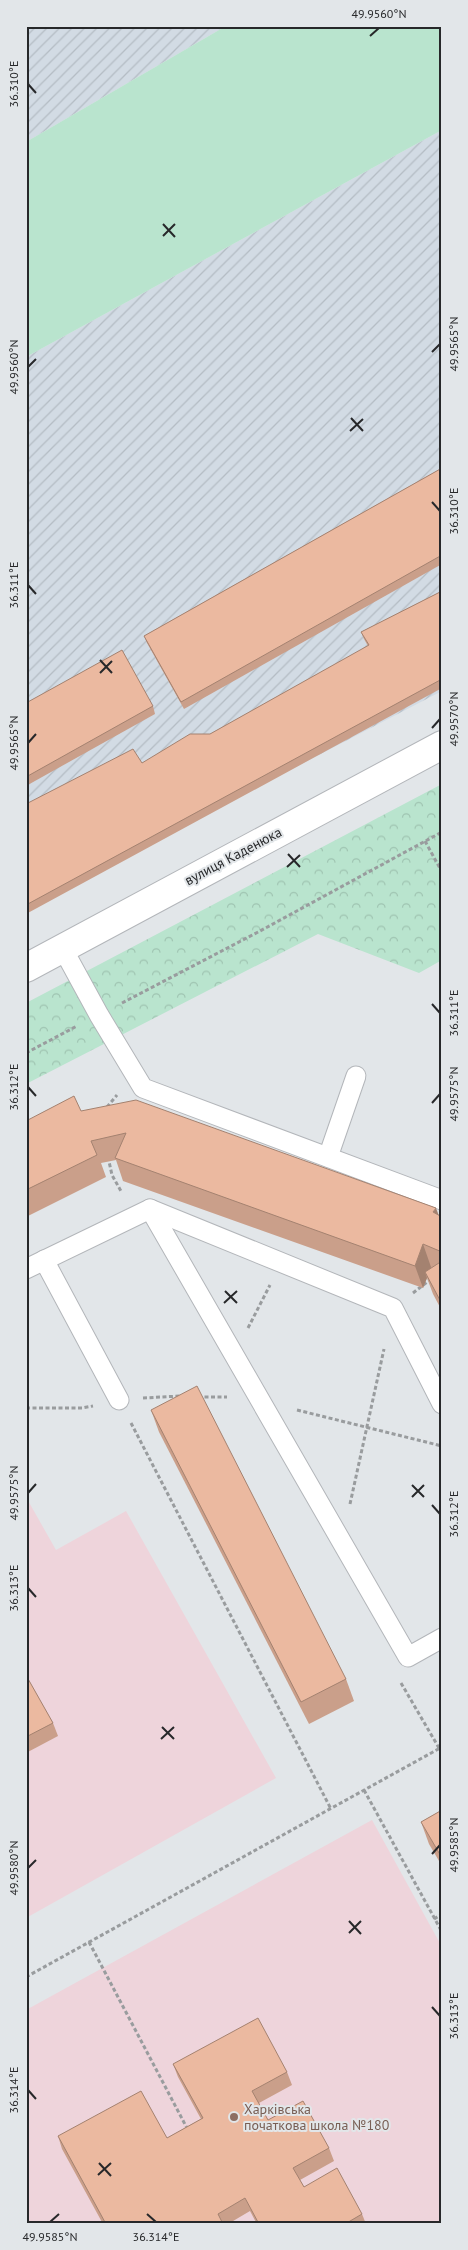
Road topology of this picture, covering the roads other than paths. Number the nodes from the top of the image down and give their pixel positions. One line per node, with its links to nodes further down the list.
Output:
1 (442, 746): 2 (street, вулиця Каденюка)
2 (63, 949): 3 (street, вулиця Каденюка); 5 (lane)
3 (26, 968)
4 (356, 1076): 5 (lane)
5 (328, 1157): 6 (lane)
6 (442, 1200)
7 (142, 1213): 8 (lane); 11 (lane); 12 (lane)
8 (44, 1260): 9 (lane); 10 (lane)
9 (26, 1269)
10 (119, 1400)
11 (442, 1404)
12 (442, 1638)

